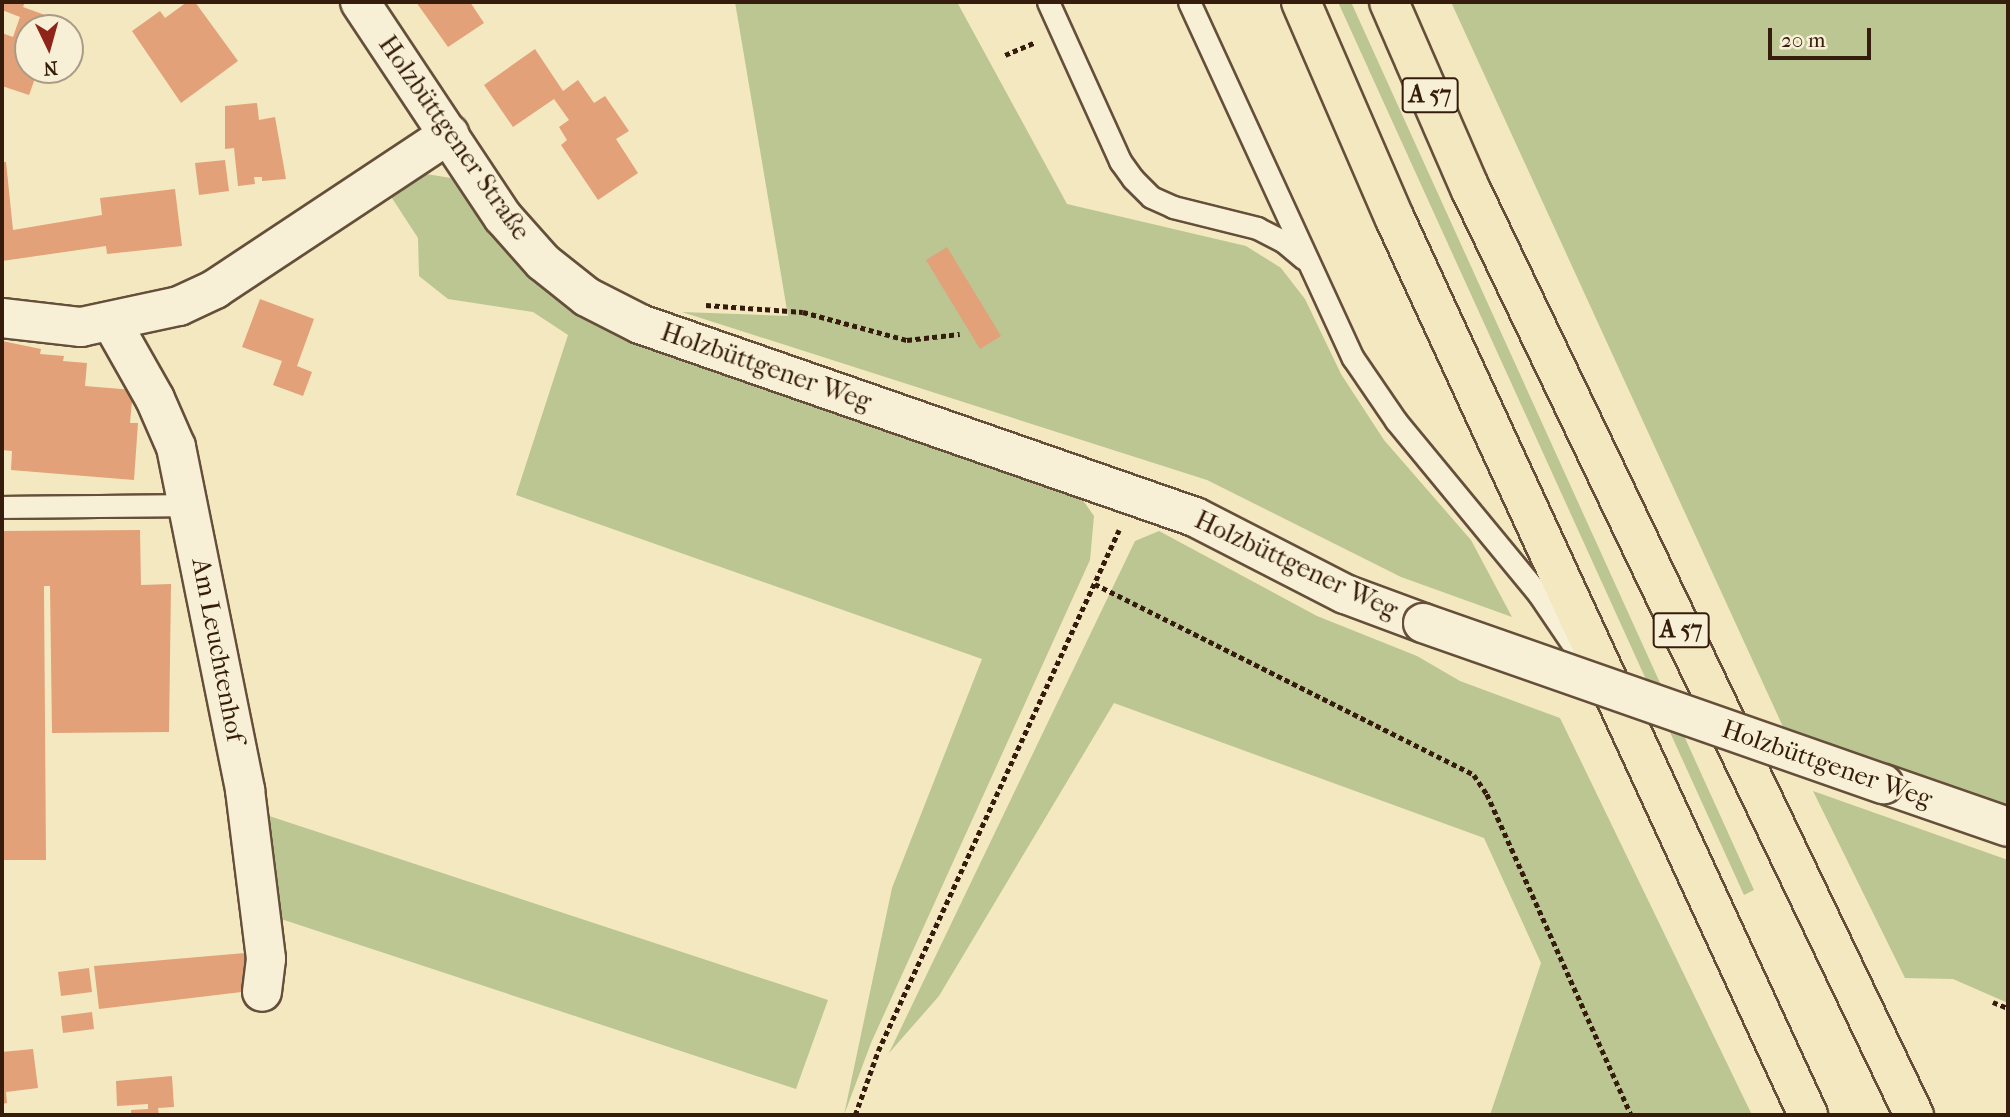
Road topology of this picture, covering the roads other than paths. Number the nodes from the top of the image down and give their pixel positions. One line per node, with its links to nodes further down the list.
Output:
1 (360, 2): 6 (street, Holzbüttgener Straße)
2 (1048, 2): 7 (lane)
3 (1189, 2): 7 (lane)
4 (1301, 2): 13 (highway)
5 (1389, 2): 17 (highway, A 57)
6 (449, 134): 8 (street, Holzbüttgener Straße); 10 (street)
7 (1308, 263): 13 (lane)
8 (587, 297): 14 (street, Holzbüttgener Weg, bridge)
9 (2, 318): 10 (street)
10 (112, 323): 11 (street, Am Leuchtenhof)
11 (189, 505): 12 (lane); 15 (street, Am Leuchtenhof)
12 (2, 507)
13 (1624, 721): 16 (highway)
14 (2008, 827)
15 (262, 992)
16 (1808, 1115)
17 (1913, 1115)

